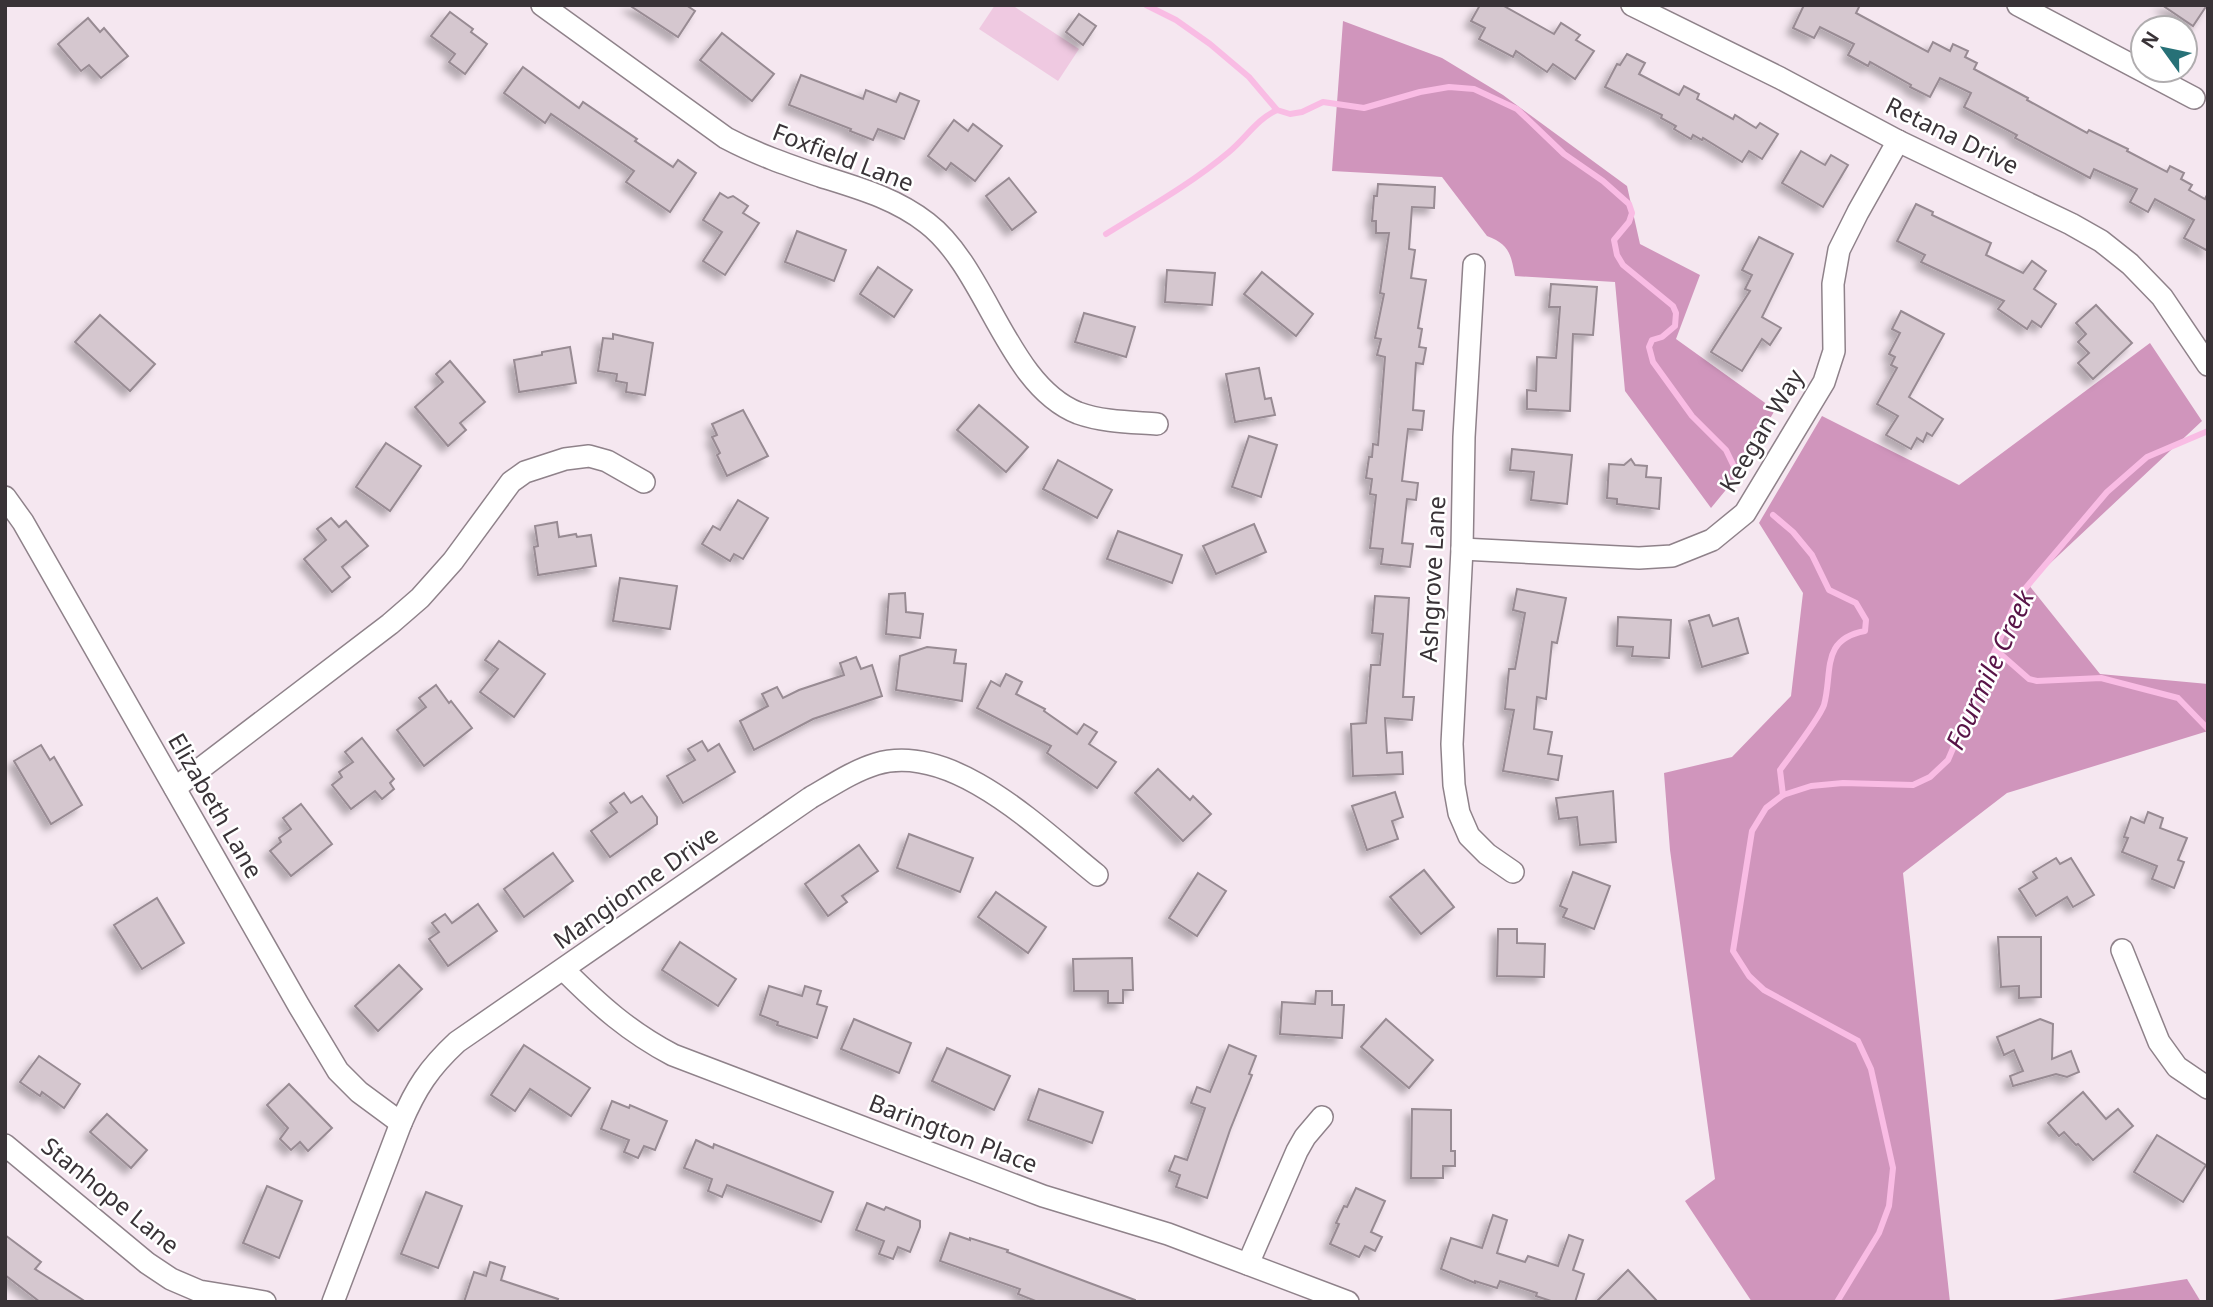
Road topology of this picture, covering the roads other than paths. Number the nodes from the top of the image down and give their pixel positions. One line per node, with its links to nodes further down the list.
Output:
1 (542, 5): 8 (street, Foxfield Lane)
2 (1632, 5): 5 (street, Retana Drive)
3 (2018, 5): 4 (street)
4 (2194, 98)
5 (1898, 141): 7 (street, Retana Drive); 11 (street, Keegan Way)
6 (1474, 265): 11 (street, Ashgrove Lane)
7 (2208, 365)
8 (1157, 424)
9 (644, 482): 12 (street)
10 (5, 496): 12 (street, Elizabeth Lane)
11 (1462, 550): 13 (street, Ashgrove Lane)
12 (174, 788): 19 (street, Elizabeth Lane)
13 (1513, 872)
14 (1097, 875): 16 (street, Mangionne Drive)
15 (2122, 950): 17 (street)
16 (564, 970): 19 (street, Mangionne Drive); 21 (street, Barington Place)
17 (2208, 1088)
18 (1322, 1117): 21 (street)
19 (401, 1123): 23 (street, Mangionne Drive)
20 (5, 1145): 22 (street, Stanhope Lane)
21 (1248, 1264): 24 (street, Barington Place)
22 (265, 1302)
23 (333, 1302)
24 (1348, 1302)

